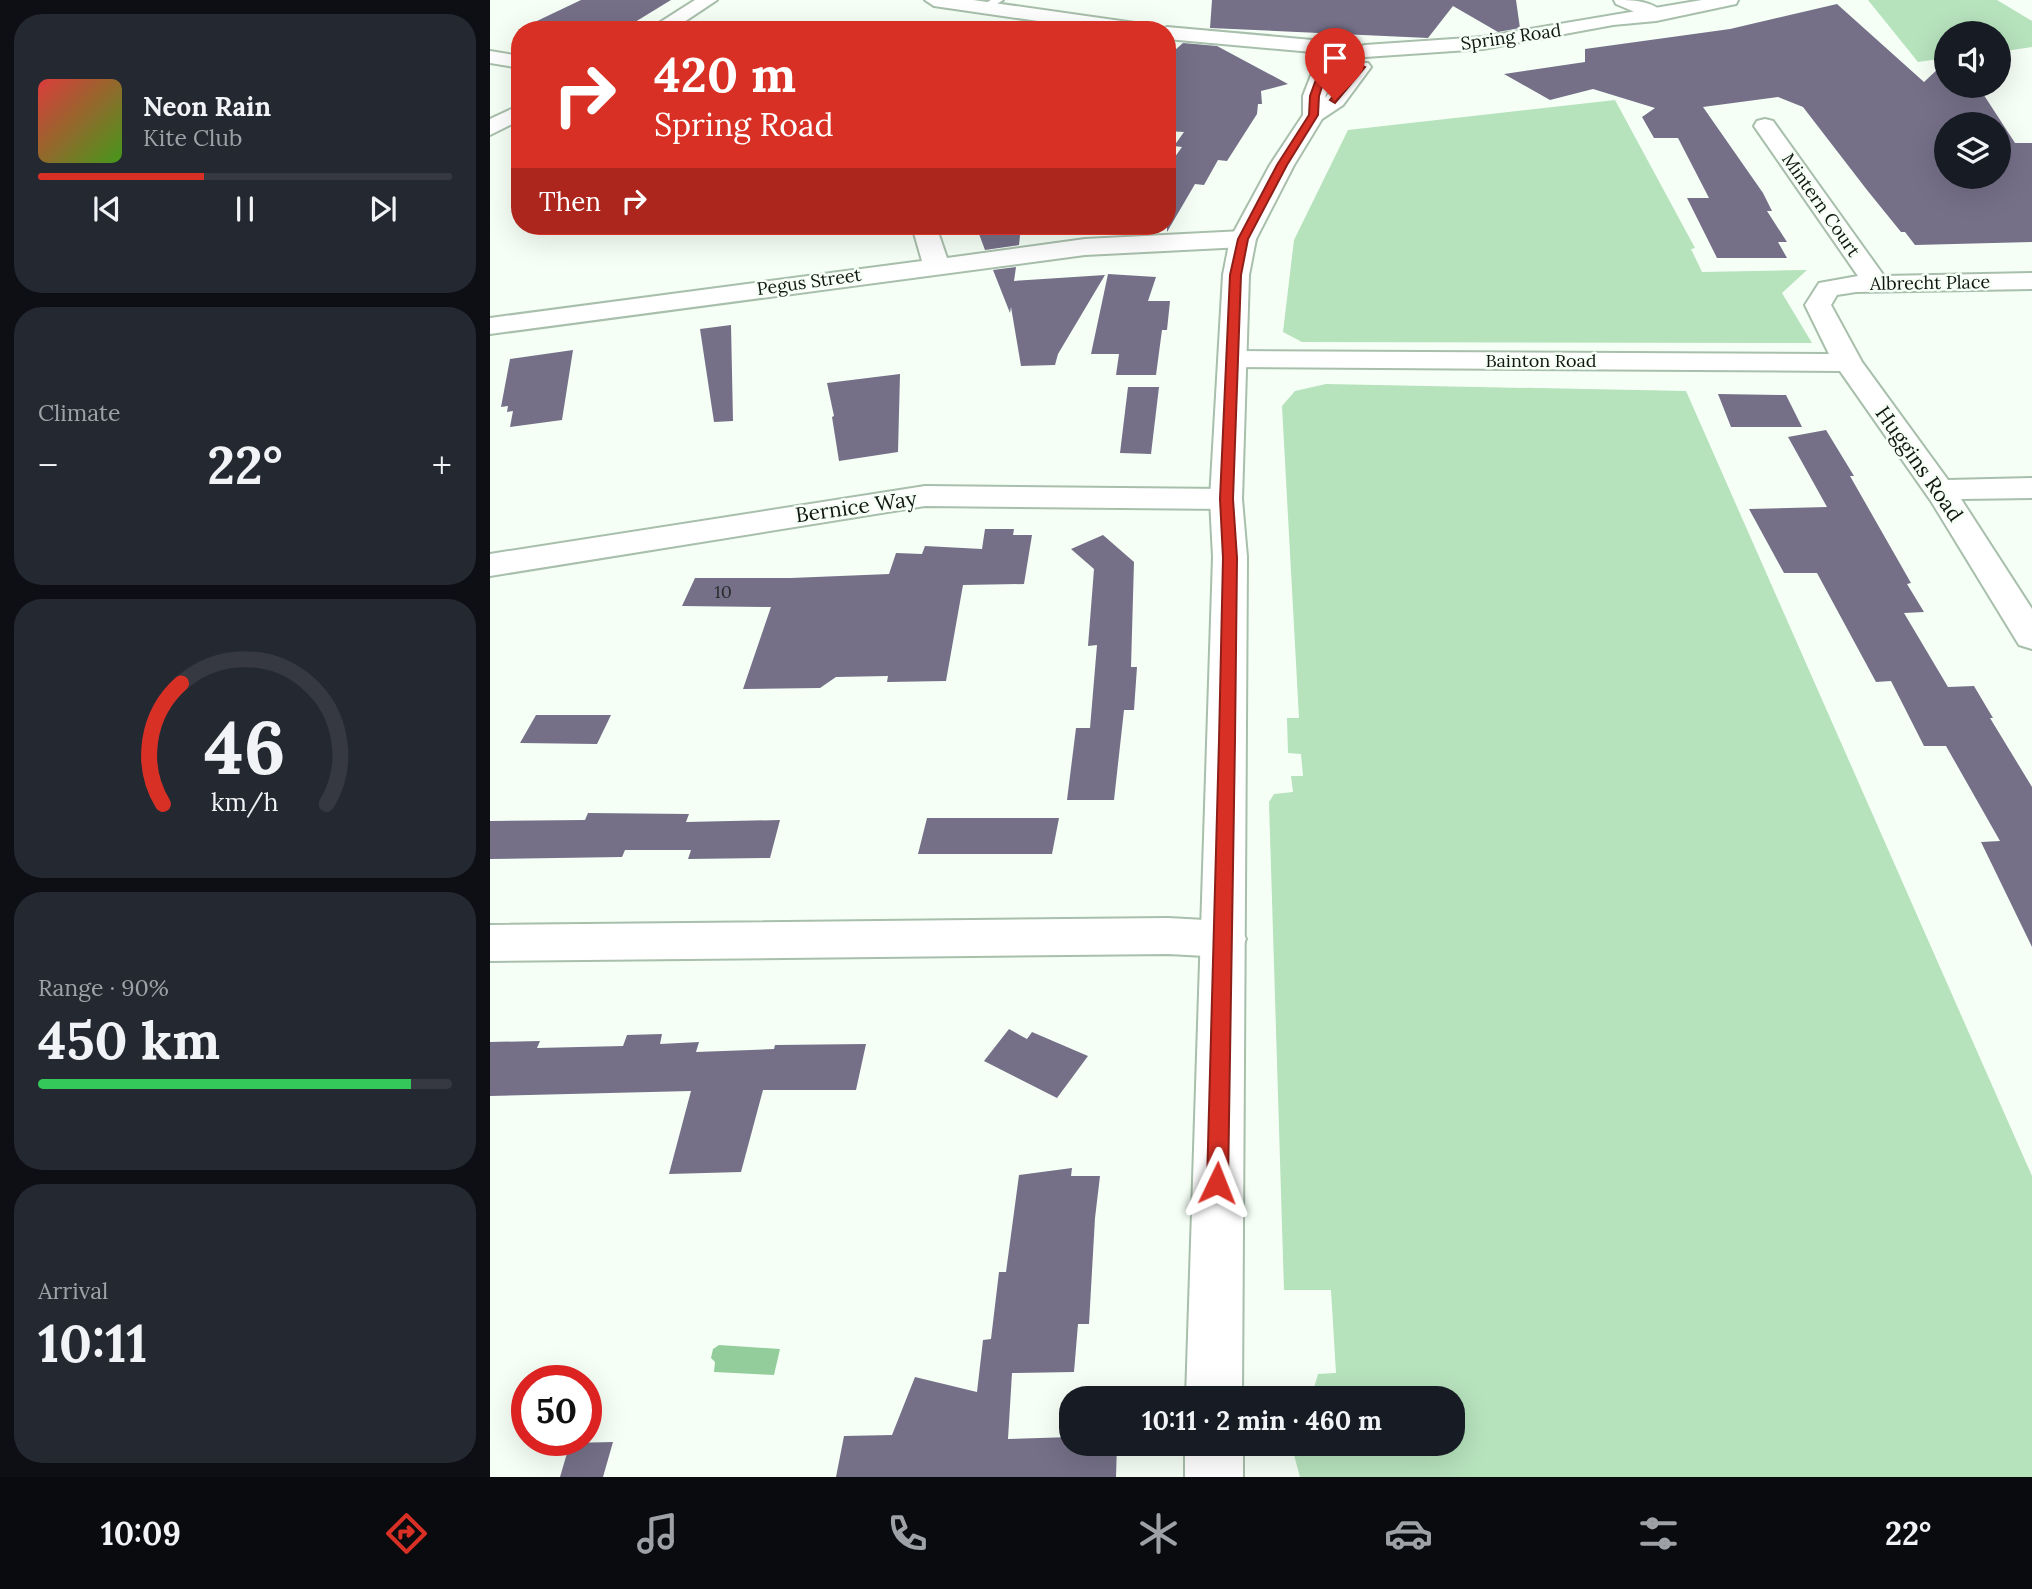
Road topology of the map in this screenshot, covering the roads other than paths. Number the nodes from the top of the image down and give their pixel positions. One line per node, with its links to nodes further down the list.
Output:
1 (708, 0): 7 (street)
2 (934, 0): 5 (street)
3 (1623, 0): 6 (street)
4 (1729, 0): 6 (street, Spring Road)
5 (992, 4): 8 (street)
6 (1656, 15): 13 (street, Spring Road)
7 (673, 21)
8 (1090, 21)
9 (1176, 35): 11 (street, Spring Road)
10 (490, 57): 12 (street)
11 (1326, 58): 13 (street, Spring Road); 14 (street)
12 (511, 60)
13 (1365, 61): 14 (street)
14 (1314, 115): 19 (street)
15 (511, 116): 17 (street)
16 (1765, 126): 22 (street, Mintern Court)
17 (490, 128)
18 (928, 235): 20 (street)
19 (1241, 247): 20 (street, Pegus Street); 25 (street)
20 (936, 265): 24 (street, Pegus Street)
21 (2032, 281): 22 (street, Albrecht Place)
22 (1877, 284): 23 (street, Albrecht Place)
23 (1828, 289): 26 (street, Huggins Road)
24 (490, 326)
25 (1234, 359): 26 (street, Bainton Road); 29 (street)
26 (1848, 363): 28 (street, Huggins Road)
27 (2032, 488): 28 (street)
28 (1939, 490): 31 (street, Huggins Road)
29 (1226, 499): 30 (street, Bernice Way); 32 (street)
30 (490, 565)
31 (2032, 637)
32 (1224, 939): 33 (street); 34 (street)
33 (490, 943)
34 (1214, 1386)
35 (1214, 1456): 36 (street)
36 (1214, 1477)

